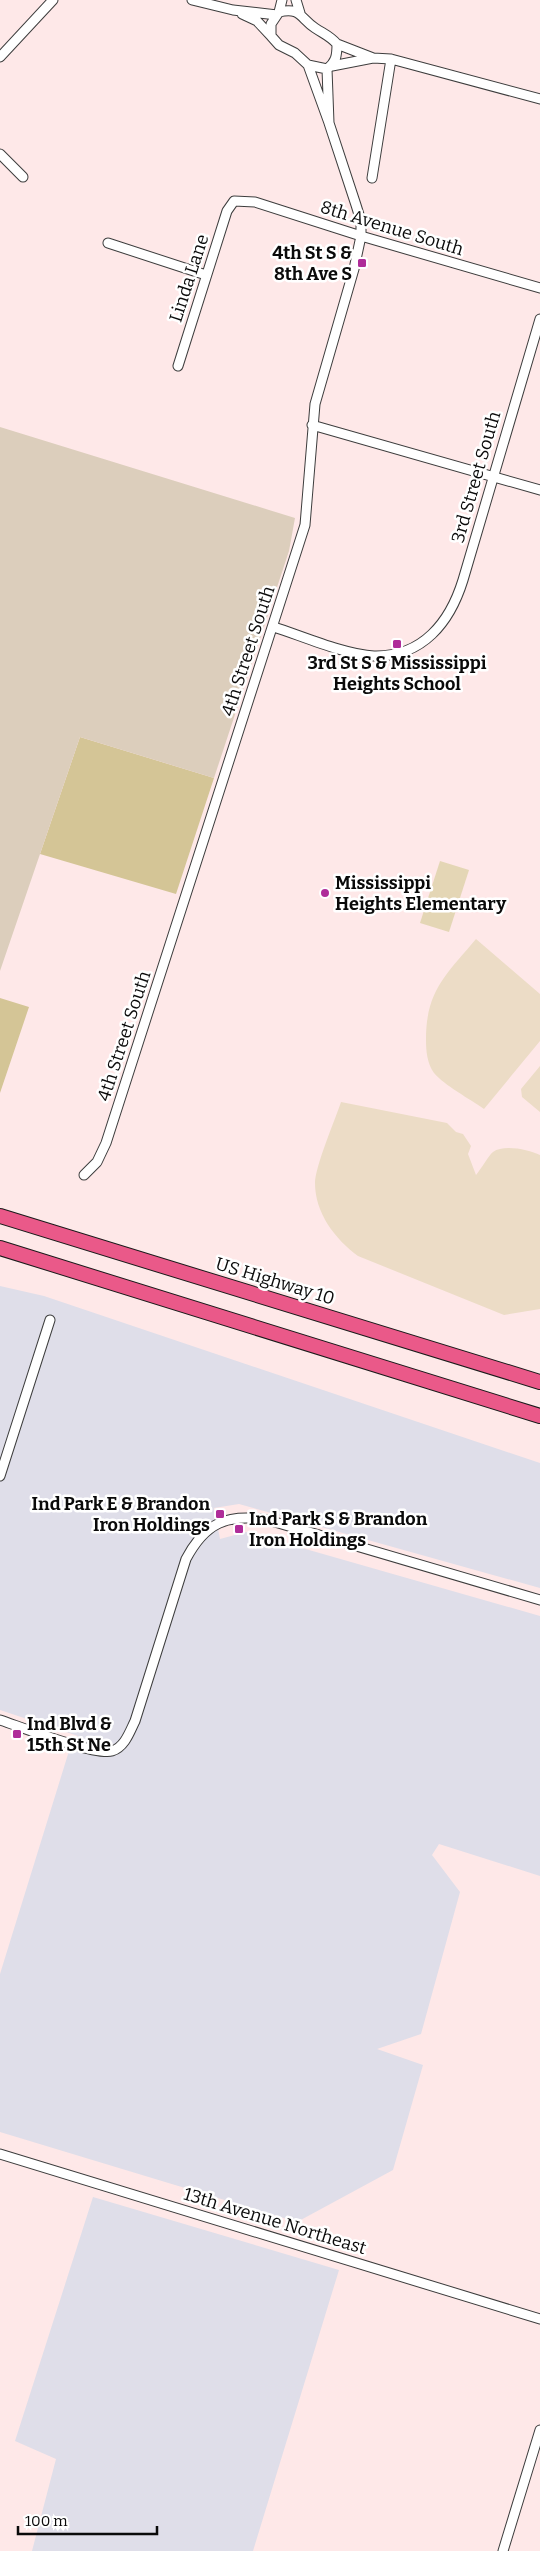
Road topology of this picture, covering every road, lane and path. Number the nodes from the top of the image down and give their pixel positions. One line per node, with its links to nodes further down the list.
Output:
1 (53, 0): 10 (street)
2 (192, 0): 5 (street)
3 (282, 0): 7 (street)
4 (296, 0): 6 (street)
5 (233, 10): 7 (street); 8 (street)
6 (300, 13): 7 (street); 9 (street)
7 (278, 14): 8 (street)
8 (271, 36): 13 (street)
9 (337, 44): 11 (street); 14 (street, 4th Street South)
10 (0, 57)
11 (373, 58): 12 (street); 14 (street)
12 (391, 59): 15 (street); 19 (street)
13 (308, 66): 14 (street); 16 (street, 4th Street South)
14 (329, 67): 16 (street, 4th Street South)
15 (540, 99)
16 (330, 123): 21 (street, 4th Street South)
17 (0, 154): 18 (street)
18 (23, 177)
19 (372, 178)
20 (234, 201): 21 (street, 8th Avenue South); 23 (street, Linda Lane)
21 (361, 236): 24 (street, 8th Avenue South); 27 (street, 4th Street South)
22 (108, 243): 23 (street)
23 (206, 275): 26 (street, Linda Lane)
24 (540, 288)
25 (540, 319): 28 (street, 3rd Street South)
26 (178, 366)
27 (312, 425): 28 (street); 30 (street, 4th Street South)
28 (493, 478): 29 (street); 30 (street, 3rd Street South)
29 (540, 490)
30 (274, 627): 31 (street, 4th Street South)
31 (84, 1175)
32 (0, 1216): 35 (highway, US Highway 10)
33 (0, 1248): 36 (highway)
34 (50, 1320): 37 (street)
35 (540, 1382)
36 (540, 1416)
37 (0, 1476)
38 (540, 1600): 39 (street)
39 (0, 1720)
40 (0, 2154): 41 (street, 13th Avenue Northeast)
41 (540, 2319)
42 (540, 2430): 43 (street)
43 (503, 2551)

